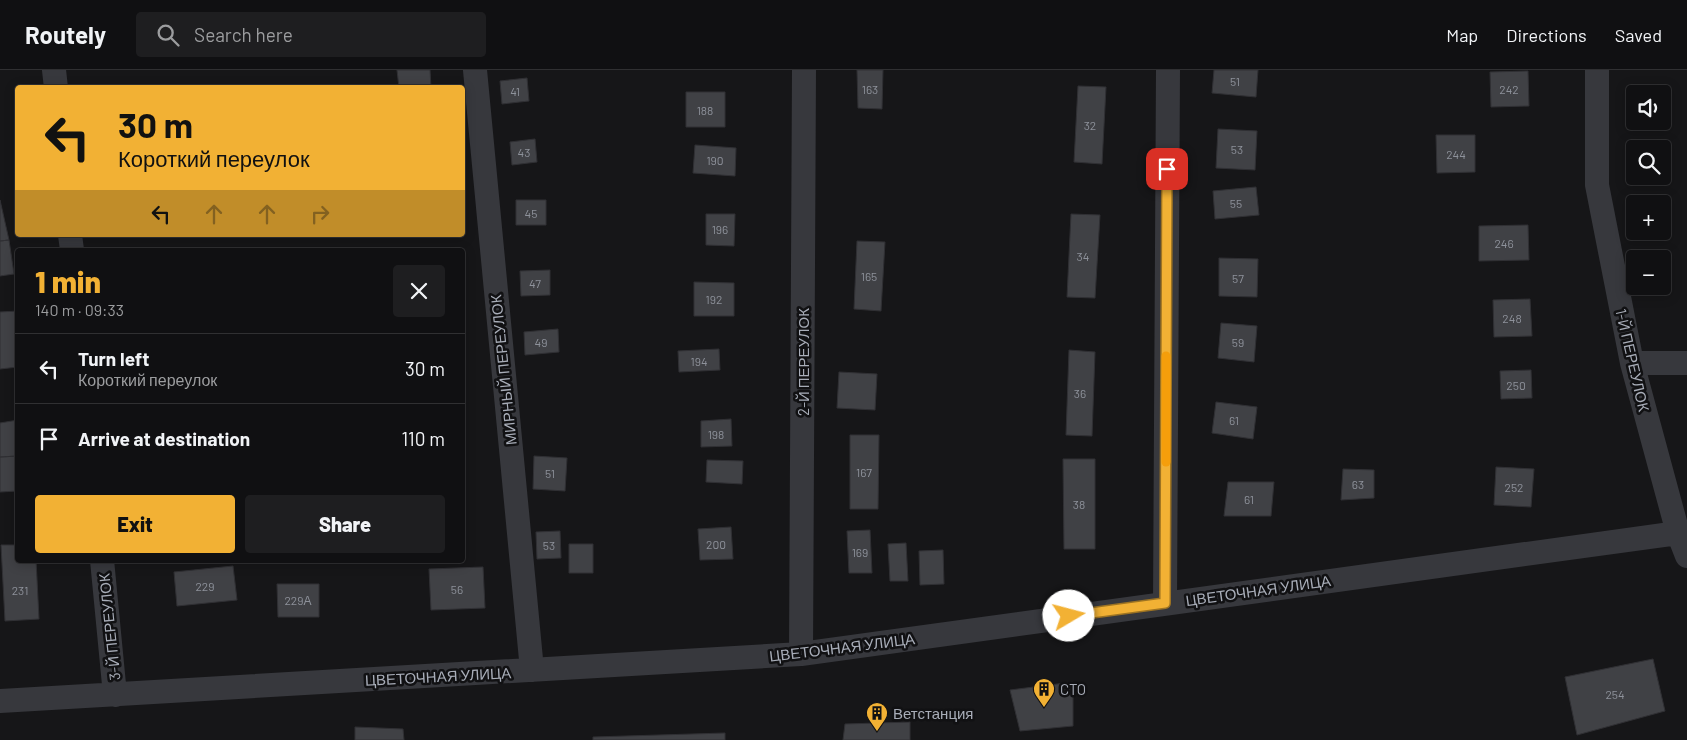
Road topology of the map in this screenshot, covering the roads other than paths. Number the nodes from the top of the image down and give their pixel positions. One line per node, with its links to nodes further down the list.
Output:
1 (54, 70): 6 (street)
2 (474, 70): 14 (street, МИРНЫЙ ПЕРЕУЛОК)
3 (804, 70): 13 (street, 2-Й ПЕРЕУЛОК)
4 (1168, 70): 12 (street)
5 (1597, 70): 7 (street, 1-Й ПЕРЕУЛОК)
6 (56, 85)
7 (1632, 363): 8 (street); 9 (street, 1-Й ПЕРЕУЛОК)
8 (1687, 363)
9 (1678, 533): 10 (street, 1-Й ПЕРЕУЛОК); 12 (street, ЦВЕТОЧНАЯ УЛИЦА)
10 (1687, 556)
11 (102, 563): 15 (street, 3-Й ПЕРЕУЛОК)
12 (1165, 603): 13 (street, ЦВЕТОЧНАЯ УЛИЦА)
13 (801, 654): 14 (street, ЦВЕТОЧНАЯ УЛИЦА)
14 (532, 670): 15 (street, ЦВЕТОЧНАЯ УЛИЦА)
15 (115, 695): 16 (street, ЦВЕТОЧНАЯ УЛИЦА)
16 (0, 701)

